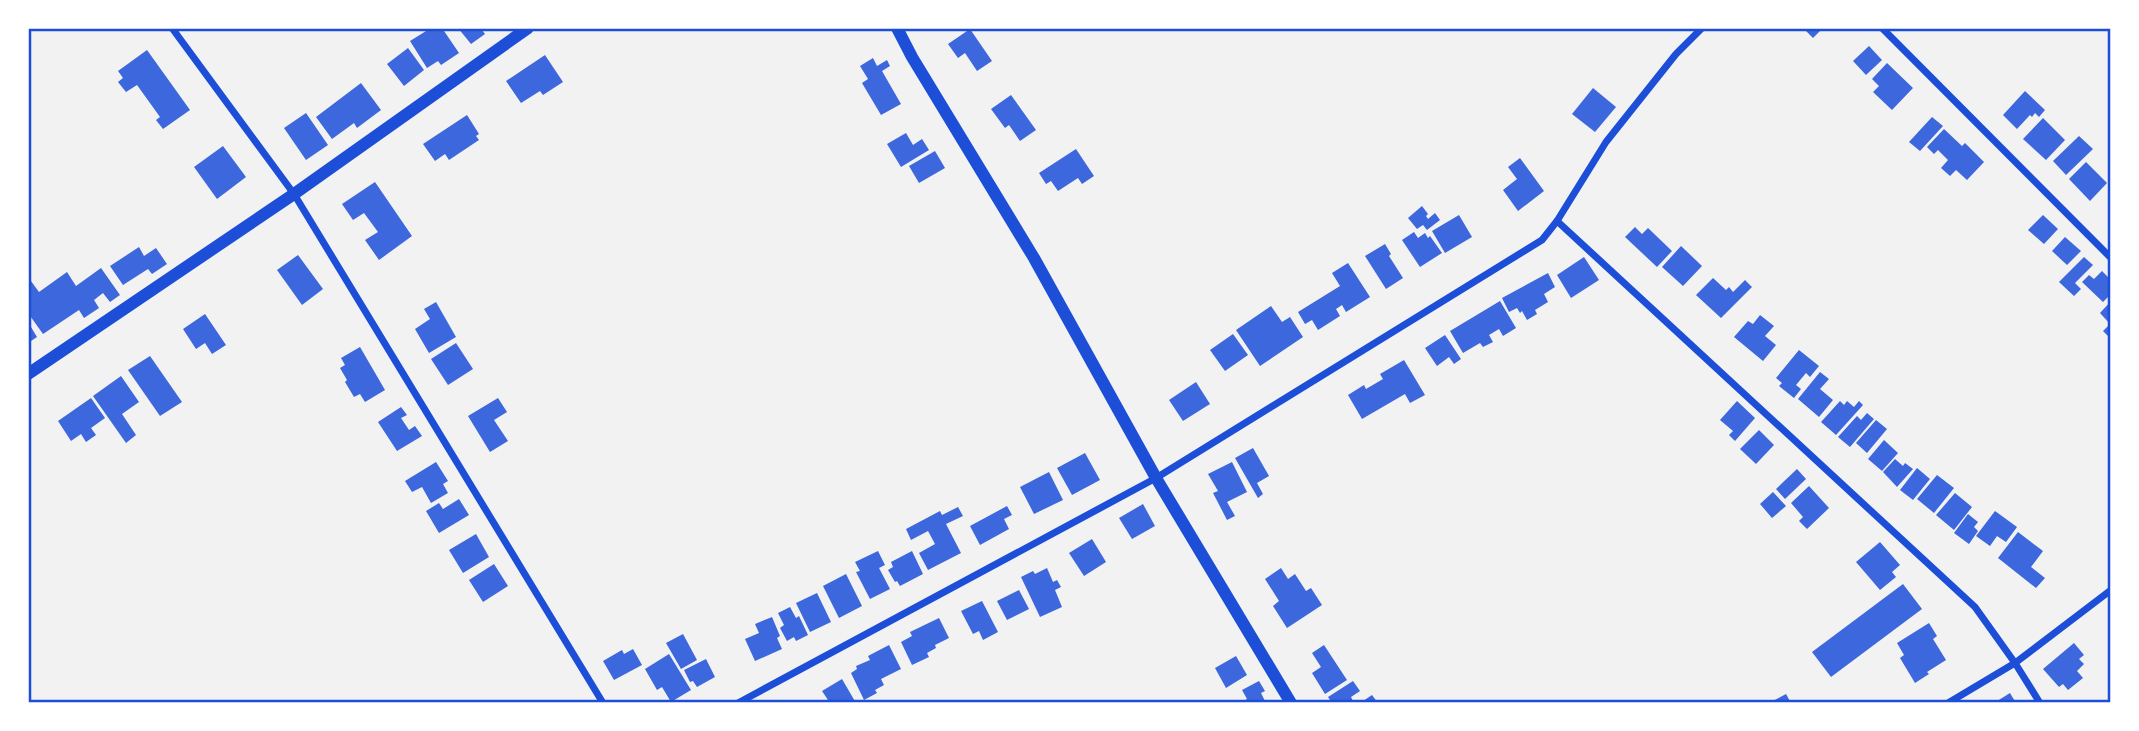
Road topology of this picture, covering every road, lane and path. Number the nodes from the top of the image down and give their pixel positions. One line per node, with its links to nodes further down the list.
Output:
1 (172, 28): 6 (street)
2 (528, 28): 6 (street)
3 (897, 28): 10 (street)
4 (1702, 28): 7 (street)
5 (1882, 28): 8 (street)
6 (294, 194): 9 (street); 13 (street)
7 (1557, 221): 10 (street); 12 (street)
8 (2111, 258)
9 (28, 374)
10 (1156, 478): 14 (street); 15 (street)
11 (2111, 590): 12 (street)
12 (2015, 663): 16 (street); 17 (street)
13 (603, 703)
14 (738, 703)
15 (1291, 703)
16 (1948, 703)
17 (2040, 703)

